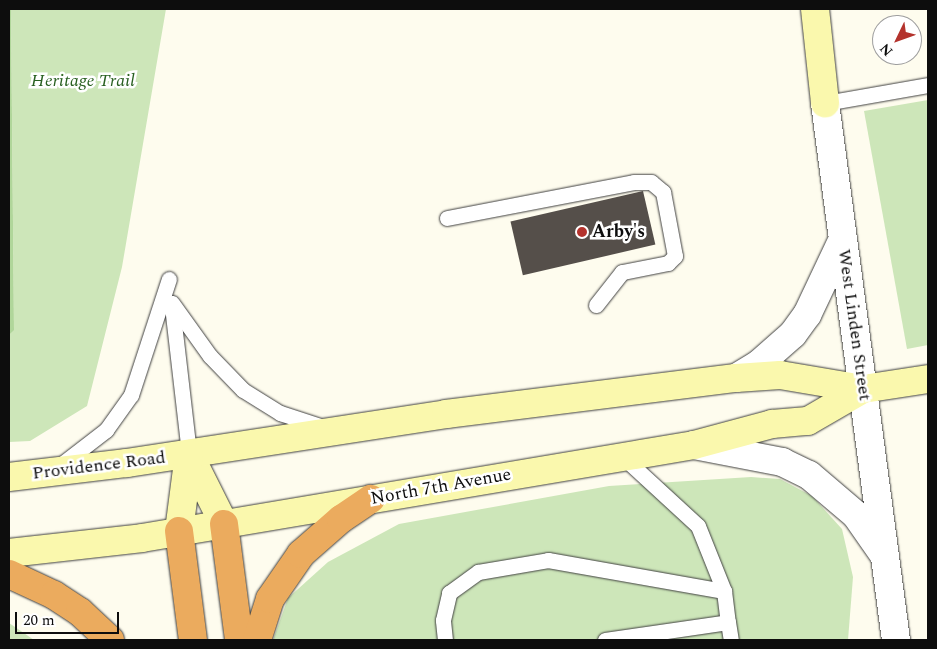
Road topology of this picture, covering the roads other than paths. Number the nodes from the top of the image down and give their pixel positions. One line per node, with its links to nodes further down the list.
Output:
1 (814, 9): 3 (main road, West Linden Street)
2 (928, 85): 3 (lane)
3 (825, 103): 5 (street, West Linden Street)
4 (447, 218): 7 (lane)
5 (843, 239): 8 (street); 10 (street, West Linden Street)
6 (172, 303): 11 (lane); 13 (lane); 15 (lane)
7 (596, 305)
8 (736, 378): 10 (main road, North 7th Avenue); 11 (main road, North 7th Avenue)
9 (928, 379): 10 (main road, North 7th Avenue)
10 (863, 389): 12 (main road, North 7th Avenue); 21 (street, West Linden Street)
11 (336, 431): 13 (main road, North 7th Avenue)
12 (694, 446): 14 (main road, North 7th Avenue); 21 (street)
13 (189, 454): 15 (main road, Providence Road); 18 (main road); 19 (main road)
14 (622, 456): 17 (main road, North 7th Avenue); 23 (lane)
15 (50, 473): 16 (main road, Providence Road)
16 (9, 477)
17 (371, 499): 18 (main road, North 7th Avenue); 28 (highway)
18 (224, 524): 19 (main road, North 7th Avenue); 27 (highway)
19 (179, 531): 20 (main road, North 7th Avenue); 26 (highway)
20 (9, 553)
21 (886, 558): 32 (street, West Linden Street)
22 (9, 574): 25 (highway)
23 (724, 591): 24 (lane); 29 (lane)
24 (728, 622): 30 (lane); 31 (lane)
25 (110, 640)
26 (193, 640)
27 (238, 640)
28 (257, 640)
29 (445, 640)
30 (613, 640)
31 (731, 640)
32 (896, 640)

